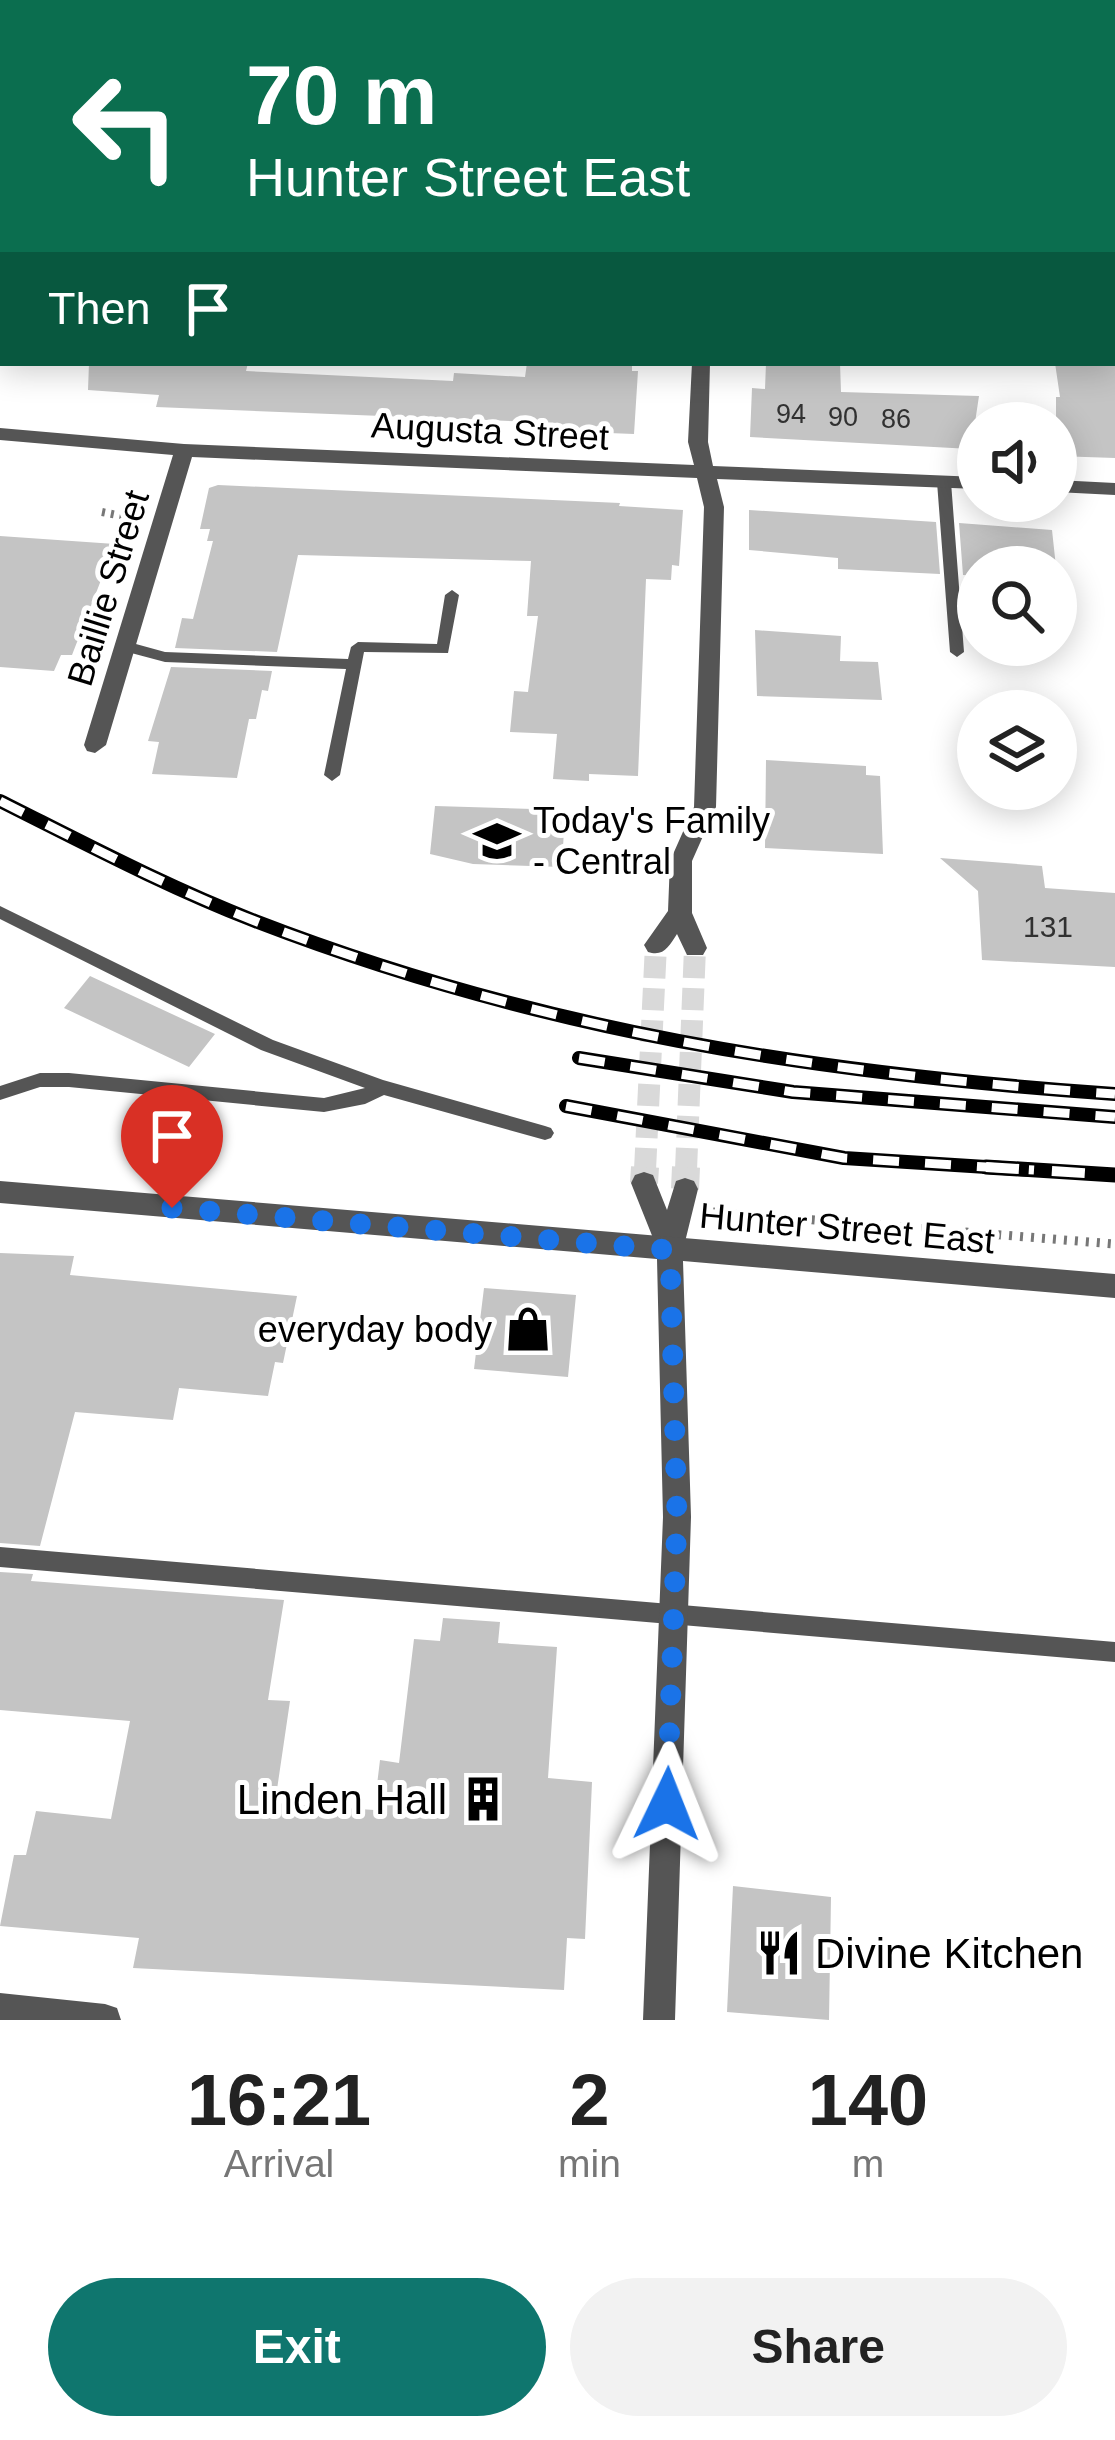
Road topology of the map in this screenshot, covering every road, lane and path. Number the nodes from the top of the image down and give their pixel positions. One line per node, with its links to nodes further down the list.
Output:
1 (700, 366): 4 (street)
2 (0, 434): 3 (street, Augusta Street)
3 (184, 450): 4 (street, Augusta Street); 10 (street, Baillie Street)
4 (705, 473): 5 (street, Augusta Street); 16 (street)
5 (944, 482): 6 (street, Augusta Street); 11 (lane)
6 (957, 482)
7 (1077, 487): 8 (street)
8 (1115, 489)
9 (452, 595): 12 (lane)
10 (125, 646): 12 (lane); 13 (street, Baillie Street)
11 (957, 652)
12 (355, 664): 14 (lane)
13 (94, 745)
14 (332, 775)
15 (0, 912): 19 (lane)
16 (680, 913): 17 (street); 18 (street)
17 (656, 945)
18 (695, 948)
19 (382, 1087): 20 (lane); 21 (lane)
20 (0, 1093)
21 (544, 1132)
22 (644, 1183): 27 (street)
23 (685, 1189): 27 (street)
24 (0, 1192): 27 (street, Hunter Street East)
25 (733, 1214): 26 (path)
26 (1115, 1244)
27 (670, 1250): 28 (street, Hunter Street East); 30 (street)
28 (1115, 1286)
29 (0, 1556): 30 (lane)
30 (675, 1618): 31 (lane); 34 (street)
31 (1115, 1652)
32 (0, 2008): 33 (street)
33 (105, 2020)
34 (659, 2020)

